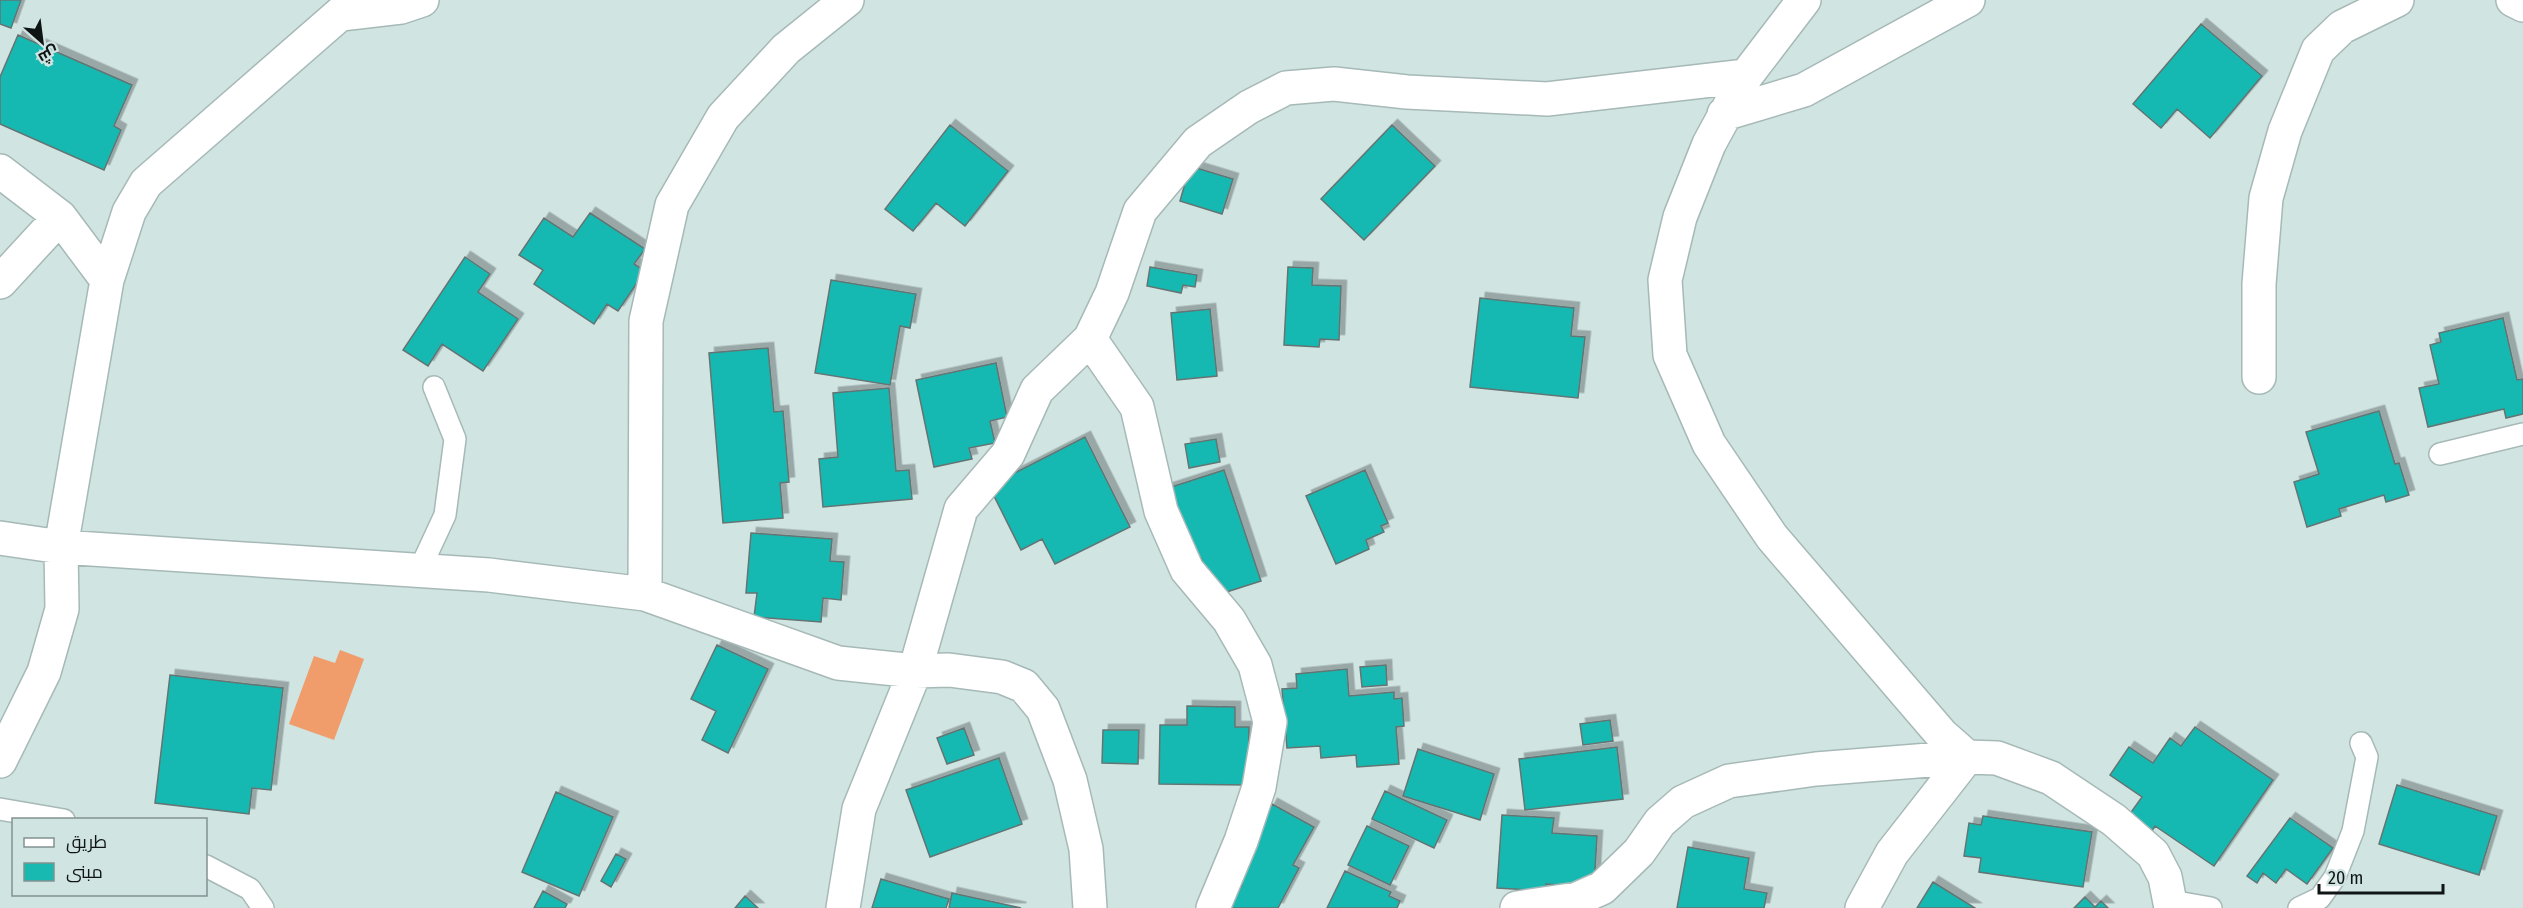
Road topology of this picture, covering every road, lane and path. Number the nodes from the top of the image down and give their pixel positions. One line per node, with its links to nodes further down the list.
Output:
1 (422, 0): 8 (street)
2 (847, 0): 23 (street)
3 (1804, 0): 9 (street)
4 (1968, 0): 10 (street)
5 (2397, 0): 16 (street)
6 (2512, 0): 7 (street)
7 (2523, 5)
8 (348, 7): 13 (street)
9 (1746, 76): 10 (street); 15 (street)
10 (1724, 114): 26 (street)
11 (0, 171): 12 (street)
12 (60, 217): 13 (street); 14 (street)
13 (107, 280): 21 (street)
14 (0, 282)
15 (1090, 339): 24 (street); 35 (street)
16 (2259, 377)
17 (434, 387): 22 (lane)
18 (2523, 434): 19 (lane)
19 (2440, 454)
20 (0, 538): 21 (street)
21 (61, 547): 22 (street); 27 (street)
22 (419, 571): 23 (street)
23 (645, 594): 24 (street)
24 (915, 671): 33 (street); 34 (street)
25 (2361, 743): 39 (lane)
26 (1967, 756): 31 (street); 36 (street); 37 (street)
27 (0, 761)
28 (0, 809): 29 (lane)
29 (58, 818)
30 (207, 867): 32 (lane)
31 (2172, 904): 38 (lane)
32 (263, 908)
33 (843, 908)
34 (1090, 908)
35 (1214, 908)
36 (1517, 908)
37 (1862, 908)
38 (2211, 908)
39 (2300, 908)

